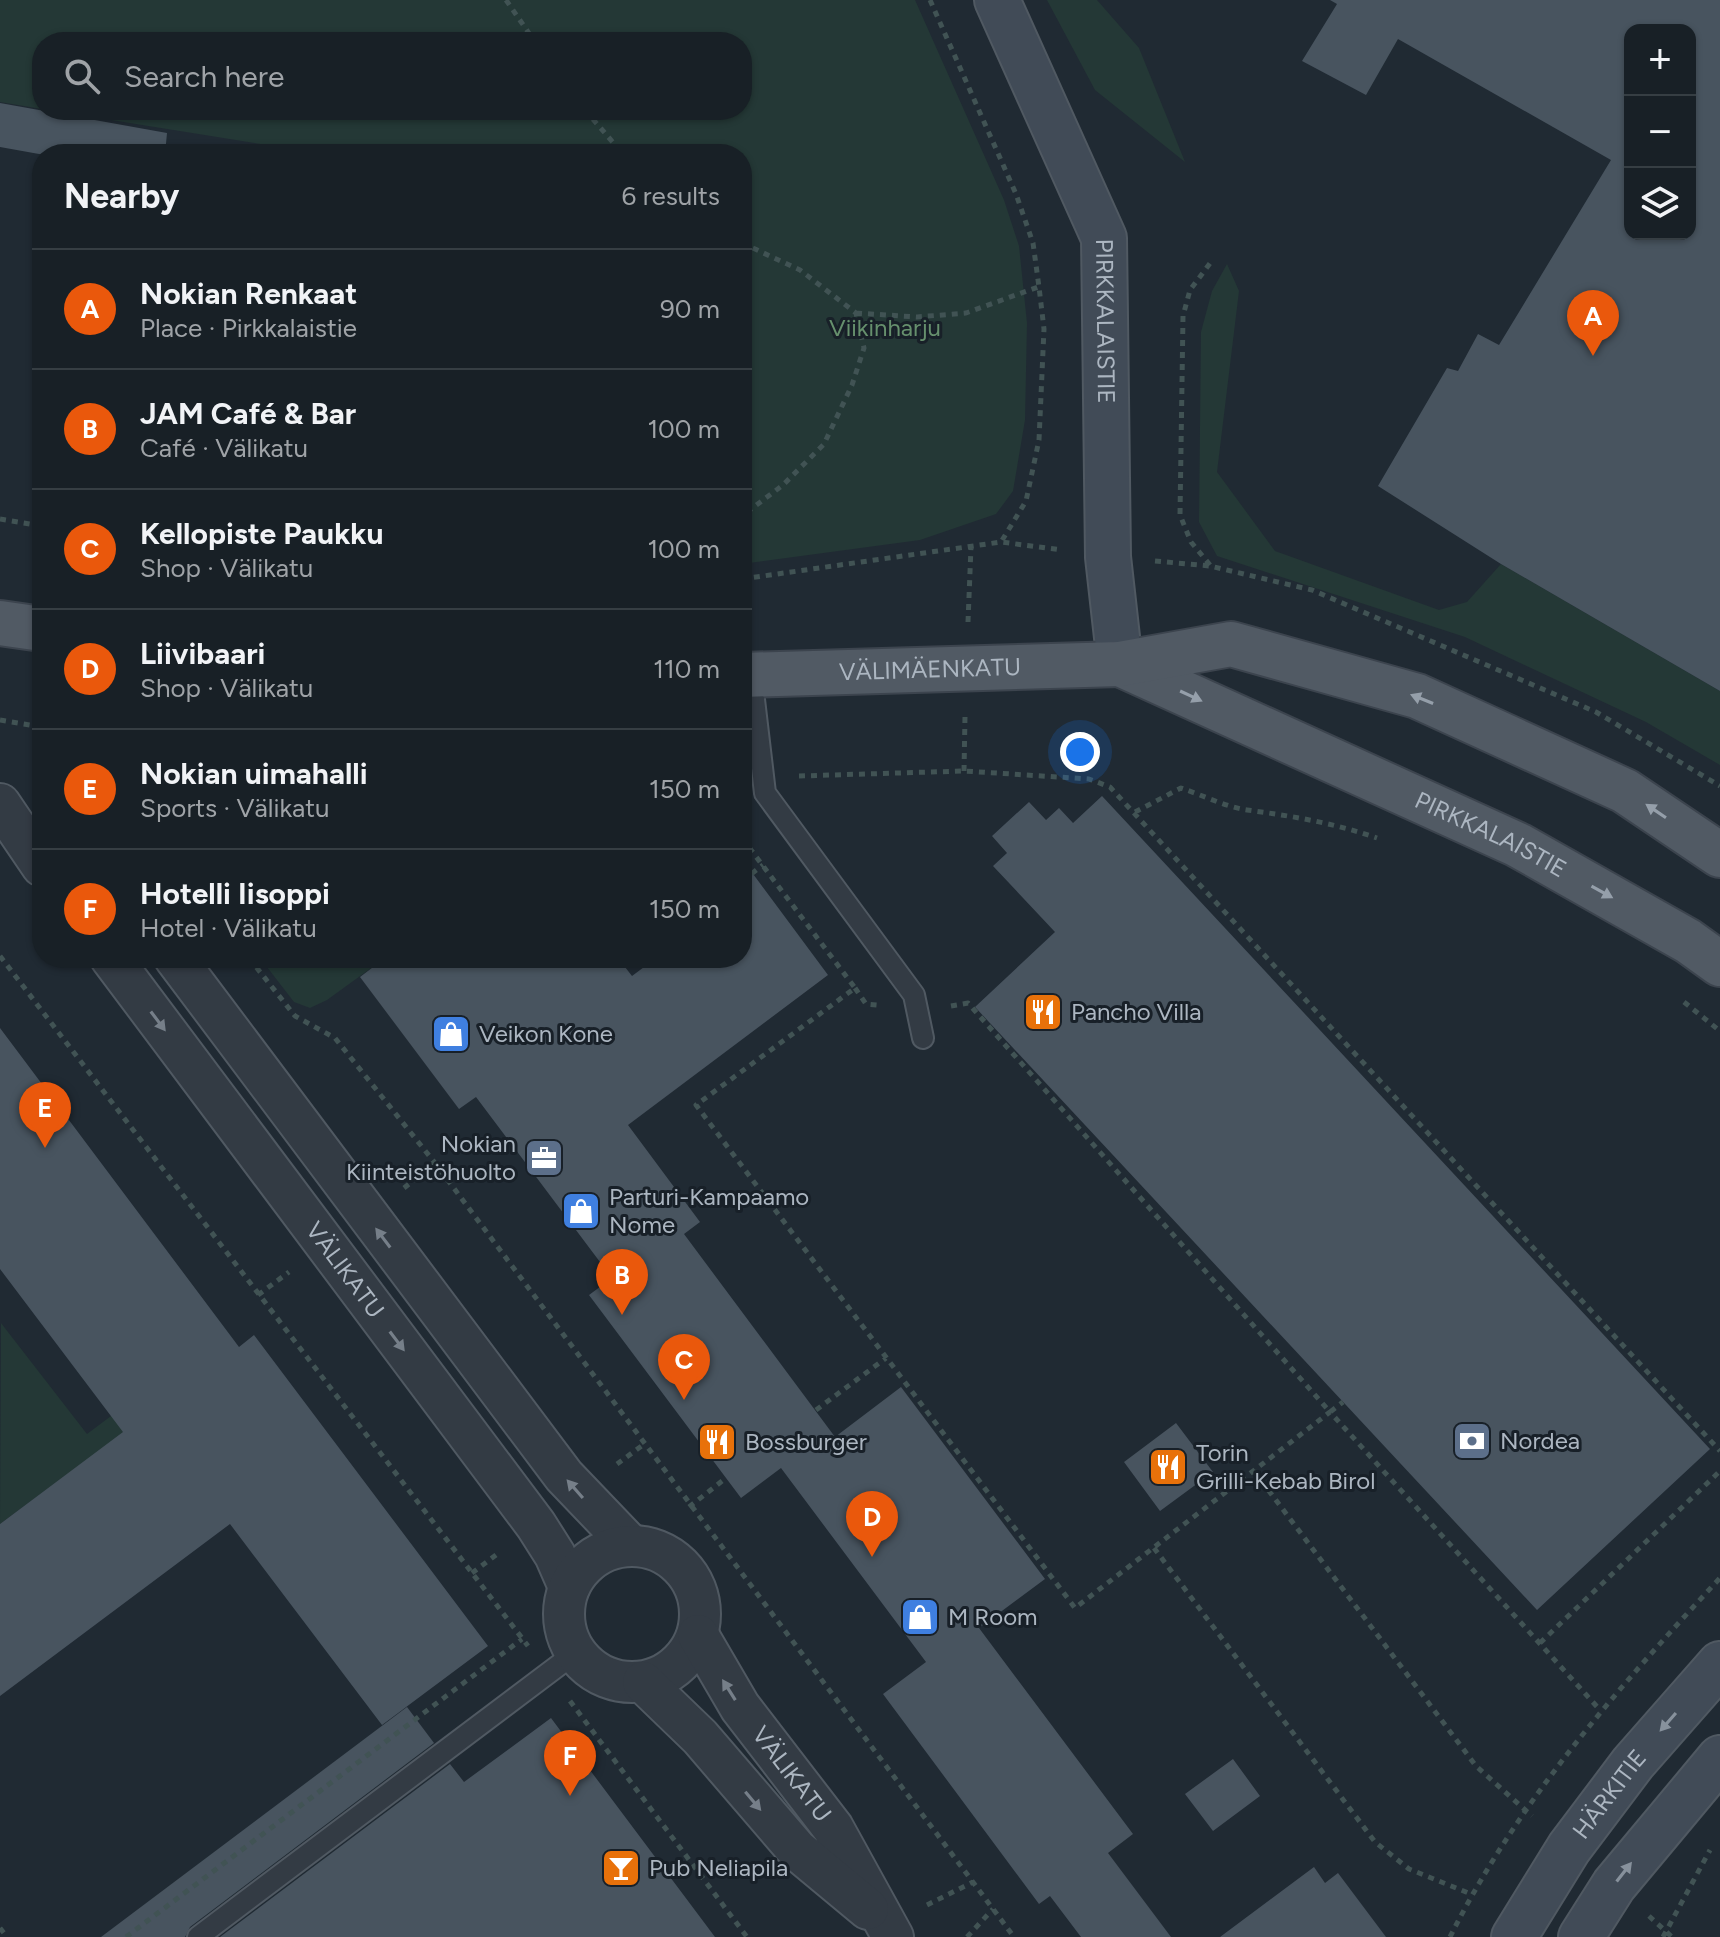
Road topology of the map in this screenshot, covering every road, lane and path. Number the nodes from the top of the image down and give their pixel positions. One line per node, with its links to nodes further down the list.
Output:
1 (506, 0): 4 (path)
2 (930, 0): 9 (path)
3 (997, 0): 18 (street, PIRKKALAISTIE)
4 (528, 32)
5 (594, 120): 6 (path)
6 (614, 144)
7 (752, 248): 10 (path)
8 (1211, 262): 15 (path)
9 (1039, 287): 10 (path); 14 (path)
10 (856, 313): 11 (path)
11 (752, 508)
12 (0, 519): 13 (path)
13 (32, 524)
14 (1001, 542)
15 (1210, 566)
16 (0, 624): 17 (main road)
17 (32, 628)
18 (1120, 664): 19 (main road, VÄLIMÄENKATU); 29 (main road, one-way to 18); 33 (main road, PIRKKALAISTIE, one-way to 33)
19 (752, 674)
20 (752, 711): 23 (lane)
21 (0, 720): 22 (path)
22 (32, 725)
23 (763, 778): 25 (path); 39 (lane)
24 (0, 804): 27 (street)
25 (1135, 812): 26 (path); 46 (path)
26 (1384, 840)
27 (32, 851)
28 (752, 851): 30 (path)
29 (1720, 855)
30 (763, 865): 31 (path); 37 (path)
31 (752, 873)
32 (0, 956): 56 (path)
33 (1720, 964)
34 (118, 968): 54 (street, VÄLIKATU, one-way to 54)
35 (183, 968): 51 (street, VÄLIKATU, one-way to 35)
36 (257, 968): 50 (path)
37 (855, 988): 39 (path); 42 (path)
38 (1675, 995): 40 (path)
39 (919, 1010): 41 (lane); 45 (path)
40 (1720, 1031)
41 (923, 1038)
42 (886, 1358): 44 (path); 52 (path)
43 (1343, 1402): 45 (path)
44 (816, 1410)
45 (1330, 1412): 47 (path); 57 (path)
46 (1720, 1451)
47 (1254, 1471): 52 (path); 63 (path)
48 (1720, 1471): 57 (path)
49 (726, 1478): 50 (path)
50 (689, 1507): 66 (path)
51 (630, 1545): 54 (street); 55 (street)
52 (1154, 1548): 65 (path)
53 (1720, 1578): 61 (path)
54 (569, 1587): 58 (street)
55 (698, 1635): 60 (street); 67 (street, VÄLIKATU, one-way to 55)
56 (522, 1639): 58 (path); 71 (path)
57 (1540, 1643): 61 (path)
58 (562, 1662): 60 (street); 72 (lane); 73 (path)
59 (1720, 1664): 77 (street, HÄRKITIE, one-way to 77)
60 (643, 1682): 67 (street, VÄLIKATU, one-way to 67)
61 (1600, 1710): 63 (path)
62 (1720, 1758): 78 (street, one-way to 62)
63 (1524, 1809): 65 (path)
64 (1713, 1845): 69 (path)
65 (1471, 1894): 76 (path)
66 (993, 1909): 74 (path); 75 (path)
67 (886, 1927)
68 (0, 1928): 70 (path)
69 (1664, 1934): 79 (path)
70 (7, 1937)
71 (126, 1937)
72 (198, 1937)
73 (747, 1937)
74 (967, 1937)
75 (1014, 1937)
76 (1450, 1937)
77 (1514, 1937)
78 (1581, 1937)
79 (1672, 1937)

